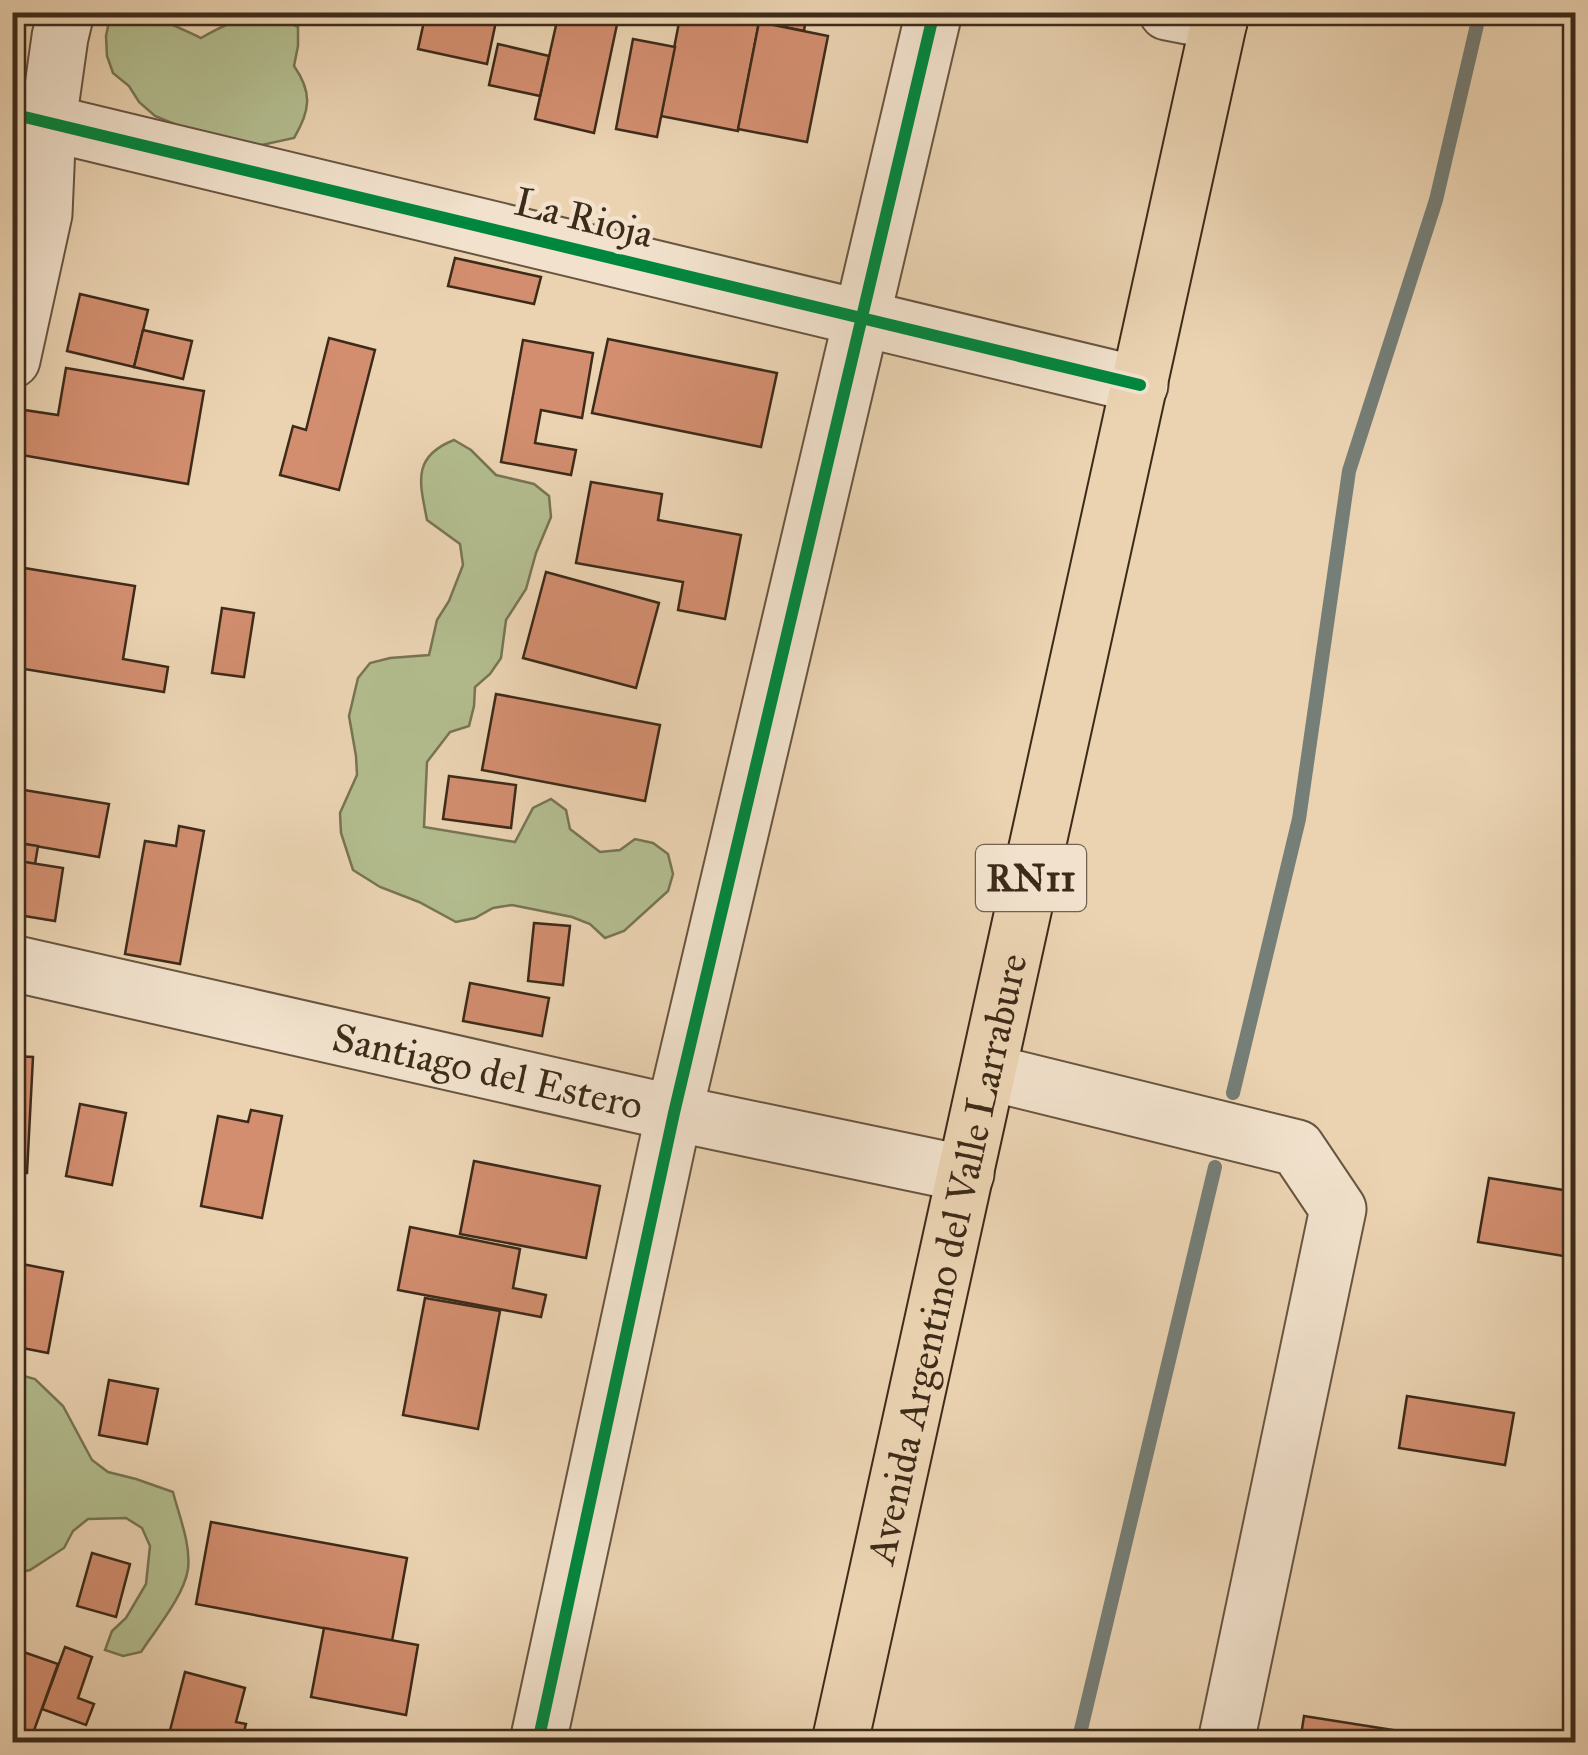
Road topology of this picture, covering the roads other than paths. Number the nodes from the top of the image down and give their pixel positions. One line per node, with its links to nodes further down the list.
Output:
1 (66, 12): 4 (street)
2 (934, 12): 5 (street)
3 (1202, 16): 7 (highway, Avenida Argentino del Valle Larrabure / RN11)
4 (30, 118): 5 (street, La Rioja); 6 (street)
5 (863, 318): 7 (street, La Rioja); 10 (street)
6 (12, 360)
7 (1140, 385): 9 (highway, Avenida Argentino del Valle Larrabure / RN11)
8 (12, 963): 10 (street, Santiago del Estero)
9 (988, 1072): 11 (highway, Avenida Argentino del Valle Larrabure / RN11); 14 (street)
10 (674, 1113): 11 (street, Santiago del Estero); 12 (street)
11 (966, 1174): 13 (highway, Avenida Argentino del Valle Larrabure / RN11)
12 (538, 1742)
13 (840, 1742)
14 (1226, 1742)

